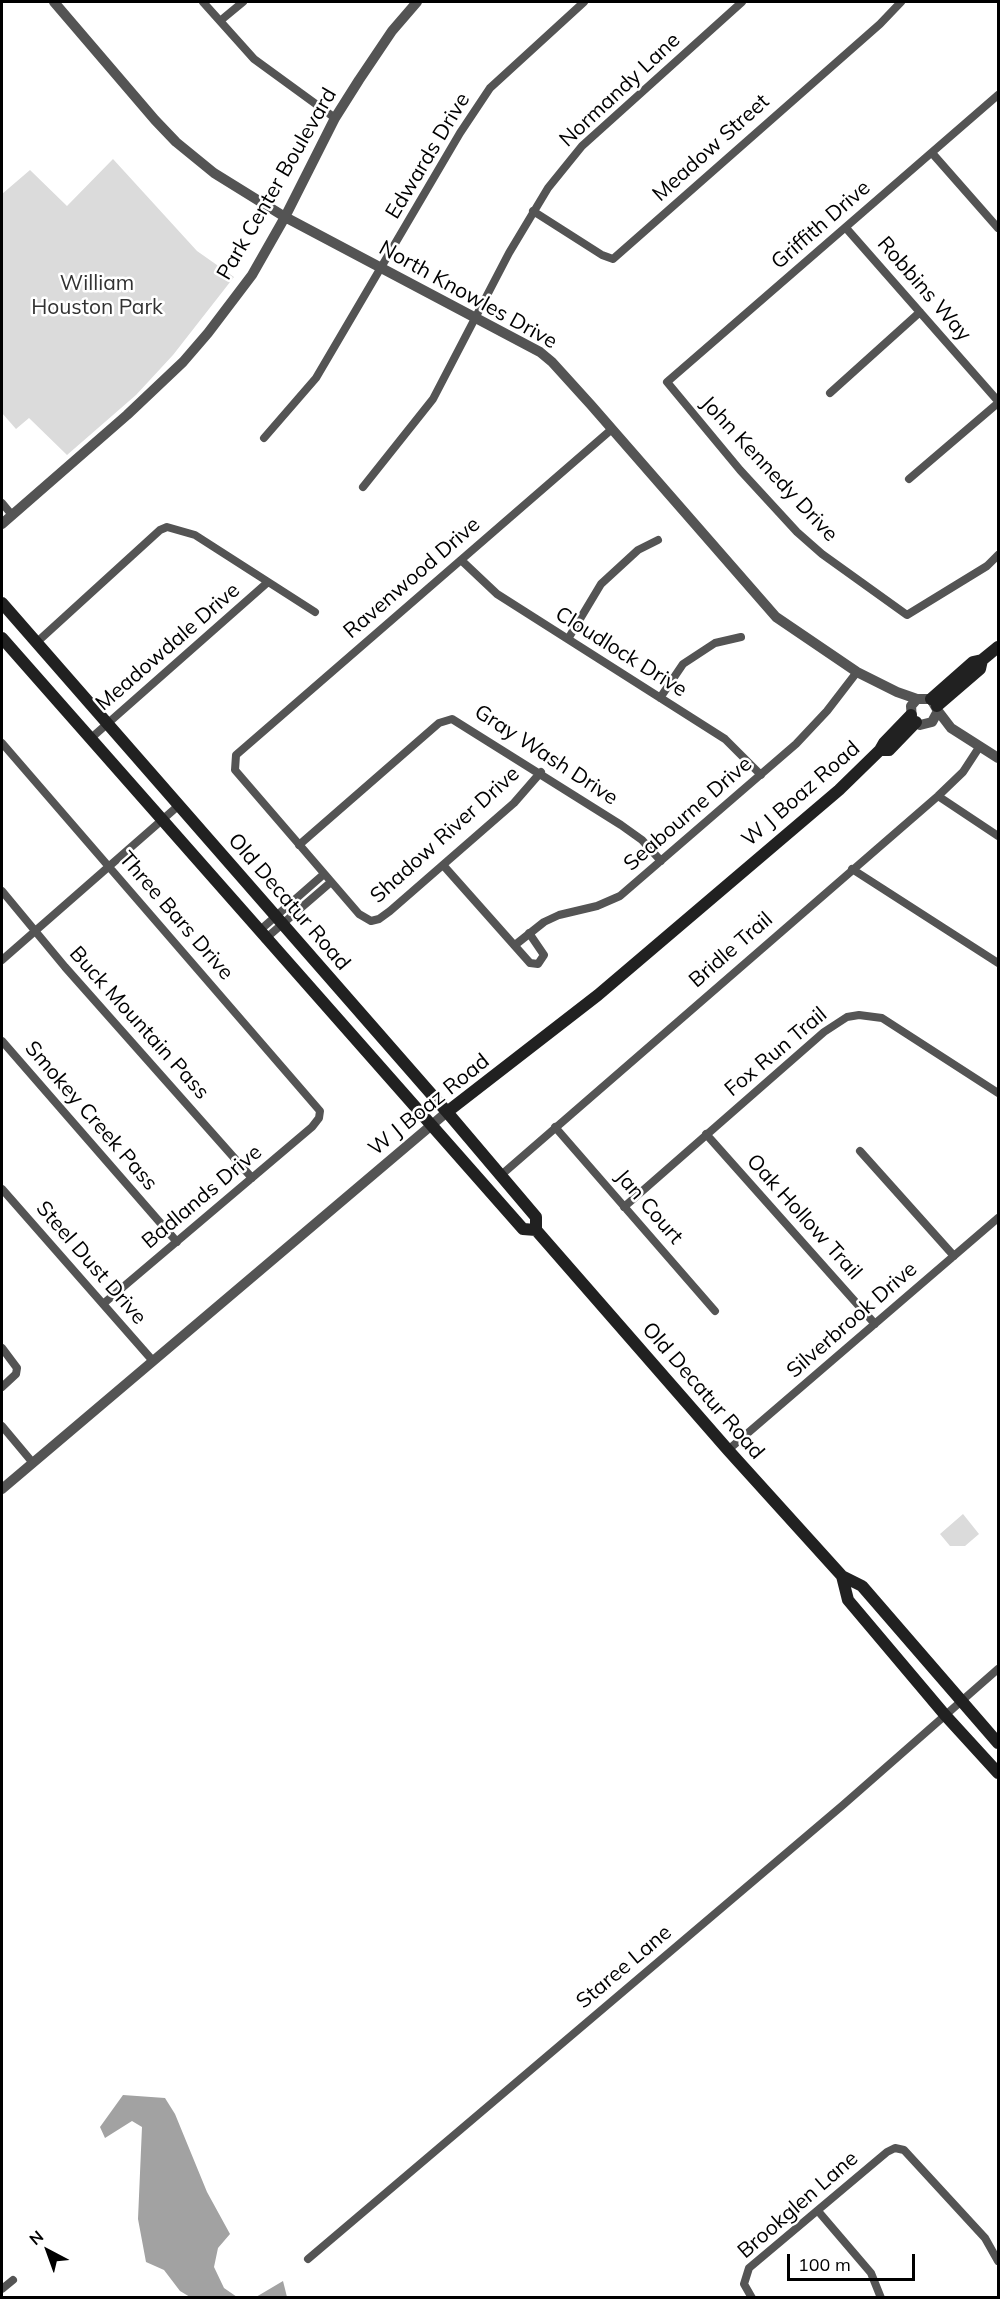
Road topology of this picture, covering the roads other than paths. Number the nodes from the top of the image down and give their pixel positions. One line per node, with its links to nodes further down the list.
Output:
1 (54, 2): 13 (street, North Knowles Drive)
2 (203, 2): 8 (street)
3 (243, 2): 8 (street)
4 (417, 2): 10 (street, Park Center Boulevard)
5 (584, 2): 16 (street, Edwards Drive)
6 (739, 2): 12 (street, Normandy Lane)
7 (901, 2): 12 (street, Meadow Street)
8 (220, 21): 10 (street)
9 (999, 95): 11 (street, Griffith Drive)
10 (335, 118): 13 (street, Park Center Boulevard)
11 (932, 153): 14 (street, Griffith Drive); 15 (street)
12 (533, 211): 18 (street, Normandy Lane)
13 (285, 217): 16 (street, North Knowles Drive); 27 (street, Park Center Boulevard)
14 (846, 228): 17 (street, Robbins Way); 19 (street, Griffith Drive)
15 (999, 228)
16 (382, 268): 18 (street, North Knowles Drive); 23 (street, Edwards Drive)
17 (920, 312): 20 (street); 21 (street, Robbins Way)
18 (477, 316): 22 (street, North Knowles Drive); 25 (street, Normandy Lane)
19 (667, 382): 30 (street, John Kennedy Drive)
20 (830, 393)
21 (999, 402): 24 (street)
22 (612, 429): 31 (street, Ravenwood Drive); 40 (street, North Knowles Drive)
23 (264, 438)
24 (909, 478)
25 (363, 487)
26 (2, 503): 27 (street)
27 (12, 515): 28 (street, Park Center Boulevard)
28 (2, 524)
29 (658, 540): 37 (street)
30 (999, 555)
31 (461, 560): 37 (street, Cloudlock Drive); 59 (street, Ravenwood Drive)
32 (268, 582): 34 (street); 38 (street); 46 (street, Meadowdale Drive)
33 (2, 603): 38 (main road, Old Decatur Road)
34 (315, 612)
35 (741, 637): 42 (street)
36 (2, 638): 49 (main road, Old Decatur Road)
37 (568, 639): 42 (street, Cloudlock Drive)
38 (36, 643): 46 (main road, Old Decatur Road)
39 (999, 647): 44 (main road)
40 (857, 672): 41 (street, North Knowles Drive); 54 (street, Seabourne Drive)
41 (897, 692): 43 (street, North Knowles Drive); 45 (street, North Knowles Drive)
42 (660, 698): 54 (street, Cloudlock Drive)
43 (917, 699): 44 (street, North Knowles Drive); 45 (street)
44 (936, 705): 47 (street); 48 (street)
45 (912, 716): 47 (street); 76 (main road, W J Boaz Road)
46 (107, 724): 49 (street, Meadowdale Drive); 56 (main road, Old Decatur Road)
47 (928, 724): 48 (street)
48 (951, 728): 51 (street)
49 (90, 739): 57 (main road, Old Decatur Road)
50 (2, 743): 62 (street, Three Bars Drive)
51 (980, 746): 52 (street); 55 (street, Bridle Trail)
52 (999, 758)
53 (541, 772): 59 (street, Gray Wash Drive); 60 (street, Gray Wash Drive); 61 (street, Shadow River Drive)
54 (761, 775): 60 (street, Seabourne Drive)
55 (938, 796): 58 (street); 63 (street, Bridle Trail)
56 (178, 806): 57 (street); 67 (main road, Old Decatur Road)
57 (161, 820): 62 (street); 70 (main road, Old Decatur Road)
58 (999, 836)
59 (299, 845): 64 (street)
60 (661, 861): 69 (street, Seabourne Drive)
61 (443, 865): 65 (street, Shadow River Drive); 71 (street)
62 (109, 866): 68 (street); 77 (street, Three Bars Drive)
63 (852, 869): 73 (street); 79 (street, Bridle Trail)
64 (324, 874): 65 (street); 67 (street)
65 (331, 882): 67 (street)
66 (2, 891): 68 (street, Buck Mountain Pass)
67 (280, 920): 70 (street); 76 (main road, Old Decatur Road)
68 (35, 931): 72 (street); 83 (street, Buck Mountain Pass)
69 (529, 933): 71 (street, Seabourne Drive); 71 (street)
70 (262, 935): 78 (main road, Old Decatur Road)
71 (515, 945)
72 (2, 960)
73 (999, 963)
74 (2, 1041): 88 (street, Smokey Creek Pass)
75 (999, 1093): 80 (street, Fox Run Trail)
76 (447, 1112): 78 (street, W J Boaz Road); 82 (main road, Old Decatur Road)
77 (320, 1115): 83 (street, Badlands Drive)
78 (432, 1125): 87 (main road, Old Decatur Road); 94 (street, W J Boaz Road)
79 (555, 1127): 82 (street, Bridle Trail); 85 (street, Jan Court)
80 (706, 1134): 85 (street, Fox Run Trail); 92 (street, Oak Hollow Trail)
81 (860, 1151): 89 (street)
82 (500, 1176): 87 (main road, Old Decatur Road)
83 (252, 1178): 88 (street, Badlands Drive)
84 (2, 1189): 90 (street, Steel Dust Drive)
85 (624, 1207): 91 (street, Jan Court)
86 (999, 1218): 89 (street, Silverbrook Drive)
87 (536, 1230): 97 (main road, Old Decatur Road)
88 (177, 1242): 90 (street, Badlands Drive)
89 (954, 1256): 92 (street, Silverbrook Drive)
90 (104, 1304): 94 (street, Steel Dust Drive)
91 (715, 1311)
92 (875, 1324): 97 (street, Silverbrook Drive)
93 (2, 1348): 95 (street)
94 (153, 1361): 98 (street, W J Boaz Road)
95 (2, 1387)
96 (2, 1426): 98 (street)
97 (728, 1450): 100 (main road, Old Decatur Road)
98 (33, 1463): 99 (street, W J Boaz Road)
99 (2, 1489)
100 (842, 1576): 102 (main road, Old Decatur Road); 103 (main road, Old Decatur Road)
101 (999, 1669): 102 (street, Staree Lane)
102 (962, 1700): 103 (street, Staree Lane); 104 (main road, Old Decatur Road)
103 (945, 1715): 105 (main road, Old Decatur Road); 107 (street, Staree Lane)
104 (999, 1743)
105 (999, 1773)
106 (818, 2211): 108 (street, Brookglen Lane); 111 (street, Brookglen Lane); 112 (street)
107 (308, 2259)
108 (999, 2261)
109 (13, 2280): 110 (street)
110 (2, 2289)
111 (752, 2298)
112 (881, 2298)

